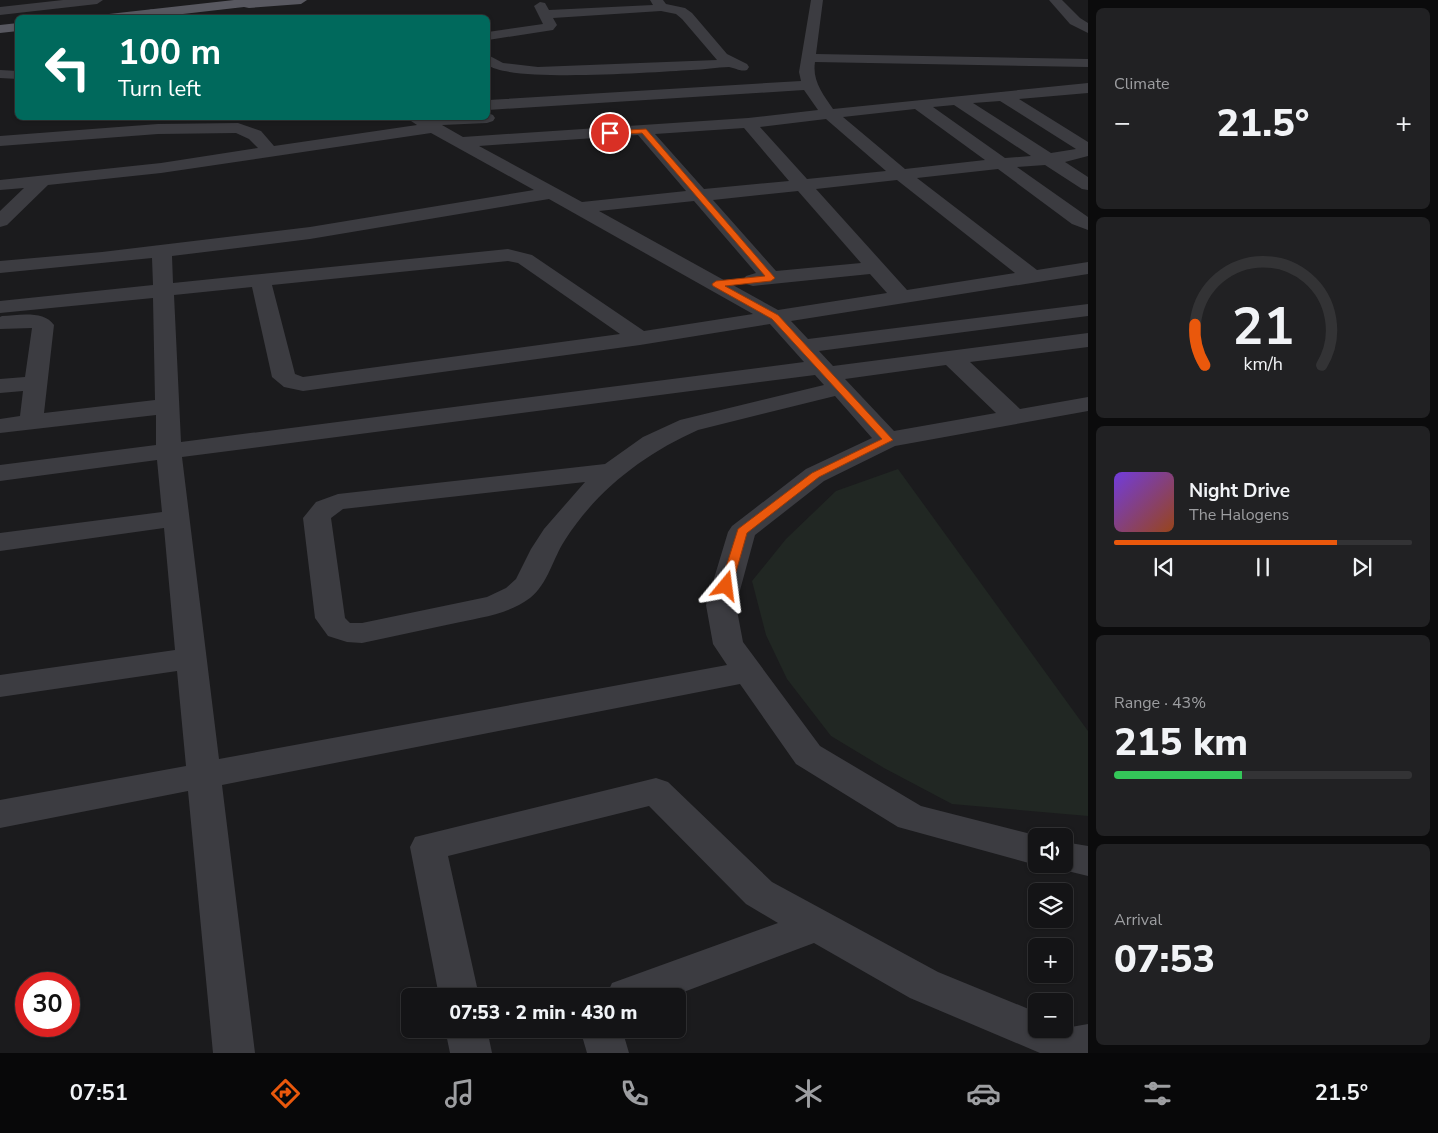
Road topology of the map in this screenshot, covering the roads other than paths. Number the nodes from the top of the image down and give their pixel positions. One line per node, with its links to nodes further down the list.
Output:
1 (97, 0): 9 (street)
2 (268, 0): 8 (main road)
3 (301, 0): 8 (main road)
4 (537, 0): 11 (street)
5 (817, 0): 18 (street)
6 (1055, 0): 16 (street)
7 (658, 4): 11 (street); 20 (street)
8 (220, 6): 10 (main road)
9 (0, 11)
10 (151, 13): 12 (main road); 13 (street)
11 (545, 14): 17 (street)
12 (135, 15)
13 (158, 15)
14 (15, 27): 15 (main road)
15 (0, 29)
16 (1088, 29)
17 (490, 36)
18 (809, 58): 21 (street); 25 (street)
19 (490, 62): 20 (street)
20 (730, 63): 24 (street)
21 (1088, 63)
22 (0, 74): 23 (street)
23 (15, 75)
24 (758, 79)
25 (810, 85): 30 (street); 32 (street)
26 (1088, 88): 27 (street)
27 (1002, 96): 28 (street); 40 (street)
28 (956, 100): 29 (street); 42 (street)
29 (918, 104): 32 (street); 43 (street)
30 (490, 105)
31 (688, 106): 33 (street)
32 (828, 113): 36 (street); 44 (street)
33 (490, 118)
34 (456, 120): 35 (street)
35 (426, 122): 39 (street); 41 (street)
36 (748, 123): 37 (street); 47 (street)
37 (644, 130): 39 (street); 50 (street)
38 (0, 141): 41 (street)
39 (459, 142): 49 (street)
40 (1088, 150): 42 (street)
41 (270, 152): 45 (street)
42 (1049, 158): 43 (street); 48 (street)
43 (1001, 163): 44 (street); 53 (street)
44 (902, 175): 47 (street); 58 (street)
45 (41, 182): 46 (street); 52 (street)
46 (0, 185)
47 (804, 185): 50 (street); 56 (street)
48 (1088, 185)
49 (552, 193): 51 (street); 54 (street)
50 (699, 196): 51 (street); 59 (street)
51 (579, 208): 62 (street)
52 (0, 221)
53 (1088, 224)
54 (162, 250): 55 (street); 63 (street)
55 (0, 267)
56 (876, 267): 59 (street); 64 (street)
57 (1088, 268): 58 (street)
58 (1033, 277): 61 (street)
59 (771, 278): 62 (street)
60 (262, 281): 63 (street); 70 (street); 70 (street)
61 (995, 281): 64 (street); 67 (street)
62 (716, 284): 68 (street)
63 (163, 290): 65 (street); 79 (street)
64 (901, 296): 68 (street)
65 (0, 307)
66 (1088, 310): 67 (street)
67 (1037, 316): 71 (street); 72 (street)
68 (775, 317): 70 (street); 72 (street)
69 (0, 323): 76 (street)
70 (640, 338)
71 (1078, 342): 73 (street); 74 (street)
72 (801, 347): 75 (street)
73 (952, 358): 75 (street); 80 (street)
74 (1088, 359)
75 (829, 376): 83 (street); 84 (street); 85 (street)
76 (36, 383): 77 (street); 81 (street)
77 (0, 386)
78 (1088, 404): 80 (street)
79 (168, 406): 81 (street); 84 (street)
80 (1014, 418): 83 (street)
81 (31, 423): 82 (street)
82 (0, 426)
83 (888, 440): 90 (street)
84 (169, 451): 86 (street); 87 (street)
85 (609, 471): 85 (street)
86 (0, 473)
87 (176, 518): 88 (street); 89 (street)
88 (0, 542)
89 (191, 658): 91 (street); 92 (street)
90 (748, 672): 92 (street); 94 (street)
91 (0, 686)
92 (203, 776): 93 (street); 103 (street)
93 (0, 814)
94 (1028, 848)
95 (1073, 858): 96 (street)
96 (1088, 861)
97 (817, 925): 98 (street); 99 (street); 102 (street)
98 (457, 988)
99 (648, 988)
100 (468, 1038): 104 (street)
101 (604, 1038): 105 (street)
102 (1088, 1043)
103 (234, 1053)
104 (471, 1053)
105 (608, 1053)

